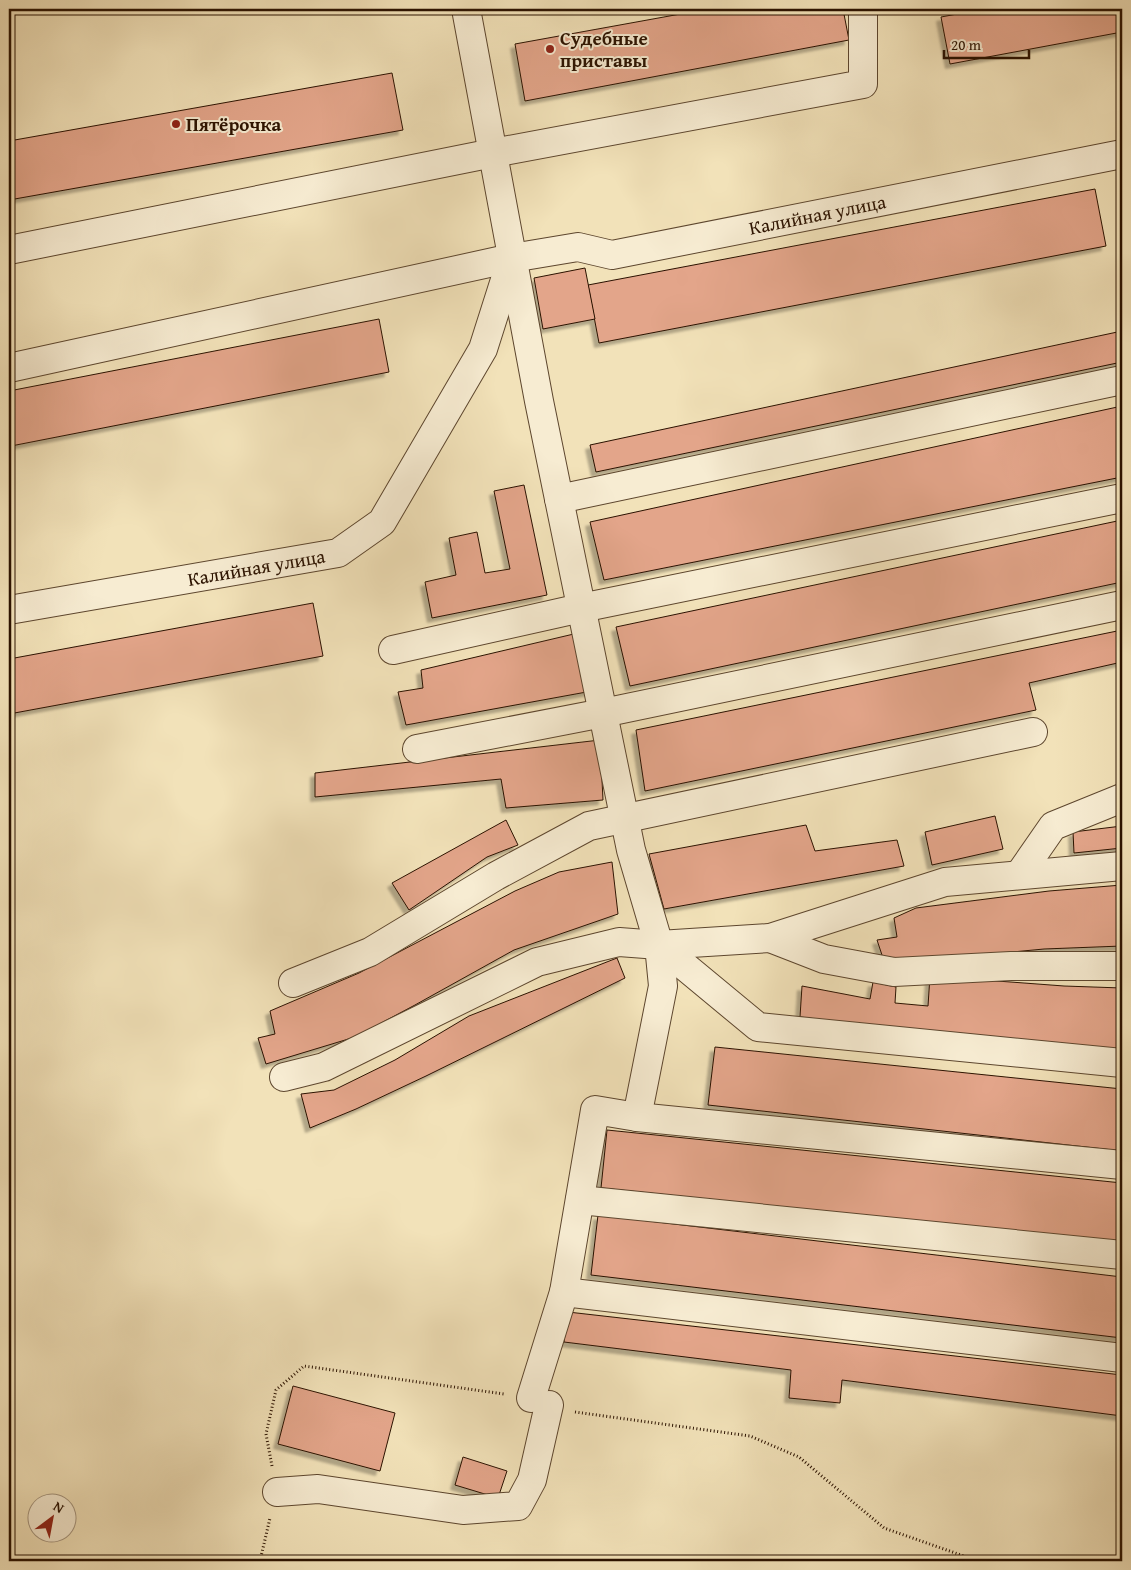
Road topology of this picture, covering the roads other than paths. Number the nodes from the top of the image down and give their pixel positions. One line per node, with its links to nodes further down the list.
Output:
1 (466, 9): 3 (lane)
2 (863, 9): 3 (lane)
3 (493, 153): 5 (lane); 6 (lane)
4 (1122, 154): 6 (lane, Калийная улица)
5 (9, 250)
6 (512, 258): 7 (lane, Калийная улица); 10 (lane); 13 (lane, Калийная улица)
7 (9, 368)
8 (1122, 380): 10 (lane)
9 (1122, 498): 12 (lane)
10 (558, 499): 12 (lane)
11 (1122, 605): 15 (lane)
12 (581, 608): 14 (lane); 15 (lane)
13 (9, 610)
14 (393, 650)
15 (603, 713): 17 (lane); 19 (lane)
16 (1033, 732): 19 (lane)
17 (417, 749)
18 (1122, 798): 21 (lane)
19 (624, 818): 23 (lane); 25 (lane)
20 (1122, 866): 21 (lane)
21 (1019, 875): 22 (lane)
22 (770, 938): 23 (lane); 24 (lane)
23 (659, 945): 26 (lane); 27 (lane); 28 (lane)
24 (1122, 966)
25 (293, 984)
26 (1122, 1063)
27 (284, 1077)
28 (637, 1117): 29 (lane); 30 (lane)
29 (1122, 1164)
30 (580, 1200): 31 (lane); 32 (lane)
31 (1122, 1255)
32 (564, 1292): 33 (lane); 34 (lane)
33 (1122, 1358)
34 (277, 1492)

